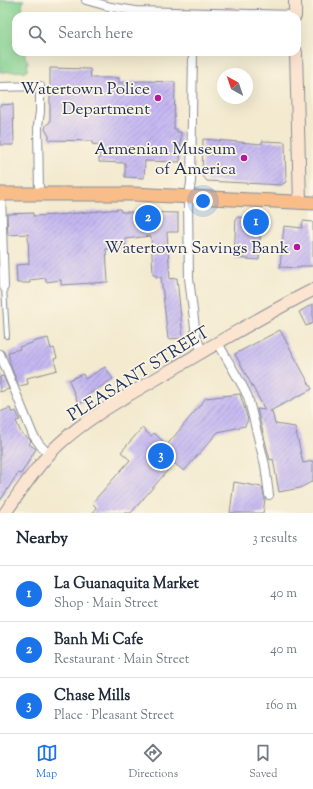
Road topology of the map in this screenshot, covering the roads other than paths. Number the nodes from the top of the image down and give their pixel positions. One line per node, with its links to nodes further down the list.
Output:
1 (86, 0): 3 (street)
2 (295, 0): 4 (street)
3 (162, 12)
4 (296, 12)
5 (193, 56): 10 (street)
6 (296, 56): 11 (street)
7 (0, 87): 9 (street)
8 (0, 194): 9 (main road); 12 (street)
9 (38, 194): 10 (main road)
10 (188, 196): 11 (main road); 16 (street)
11 (306, 203)
12 (4, 287): 14 (lane)
13 (313, 290): 15 (street, PLEASANT STREET)
14 (7, 336)
15 (218, 343): 16 (street, PLEASANT STREET); 19 (street)
16 (202, 352): 18 (street, PLEASANT STREET)
17 (0, 354): 18 (street)
18 (49, 455): 20 (street, PLEASANT STREET)
19 (269, 495)
20 (5, 513)

